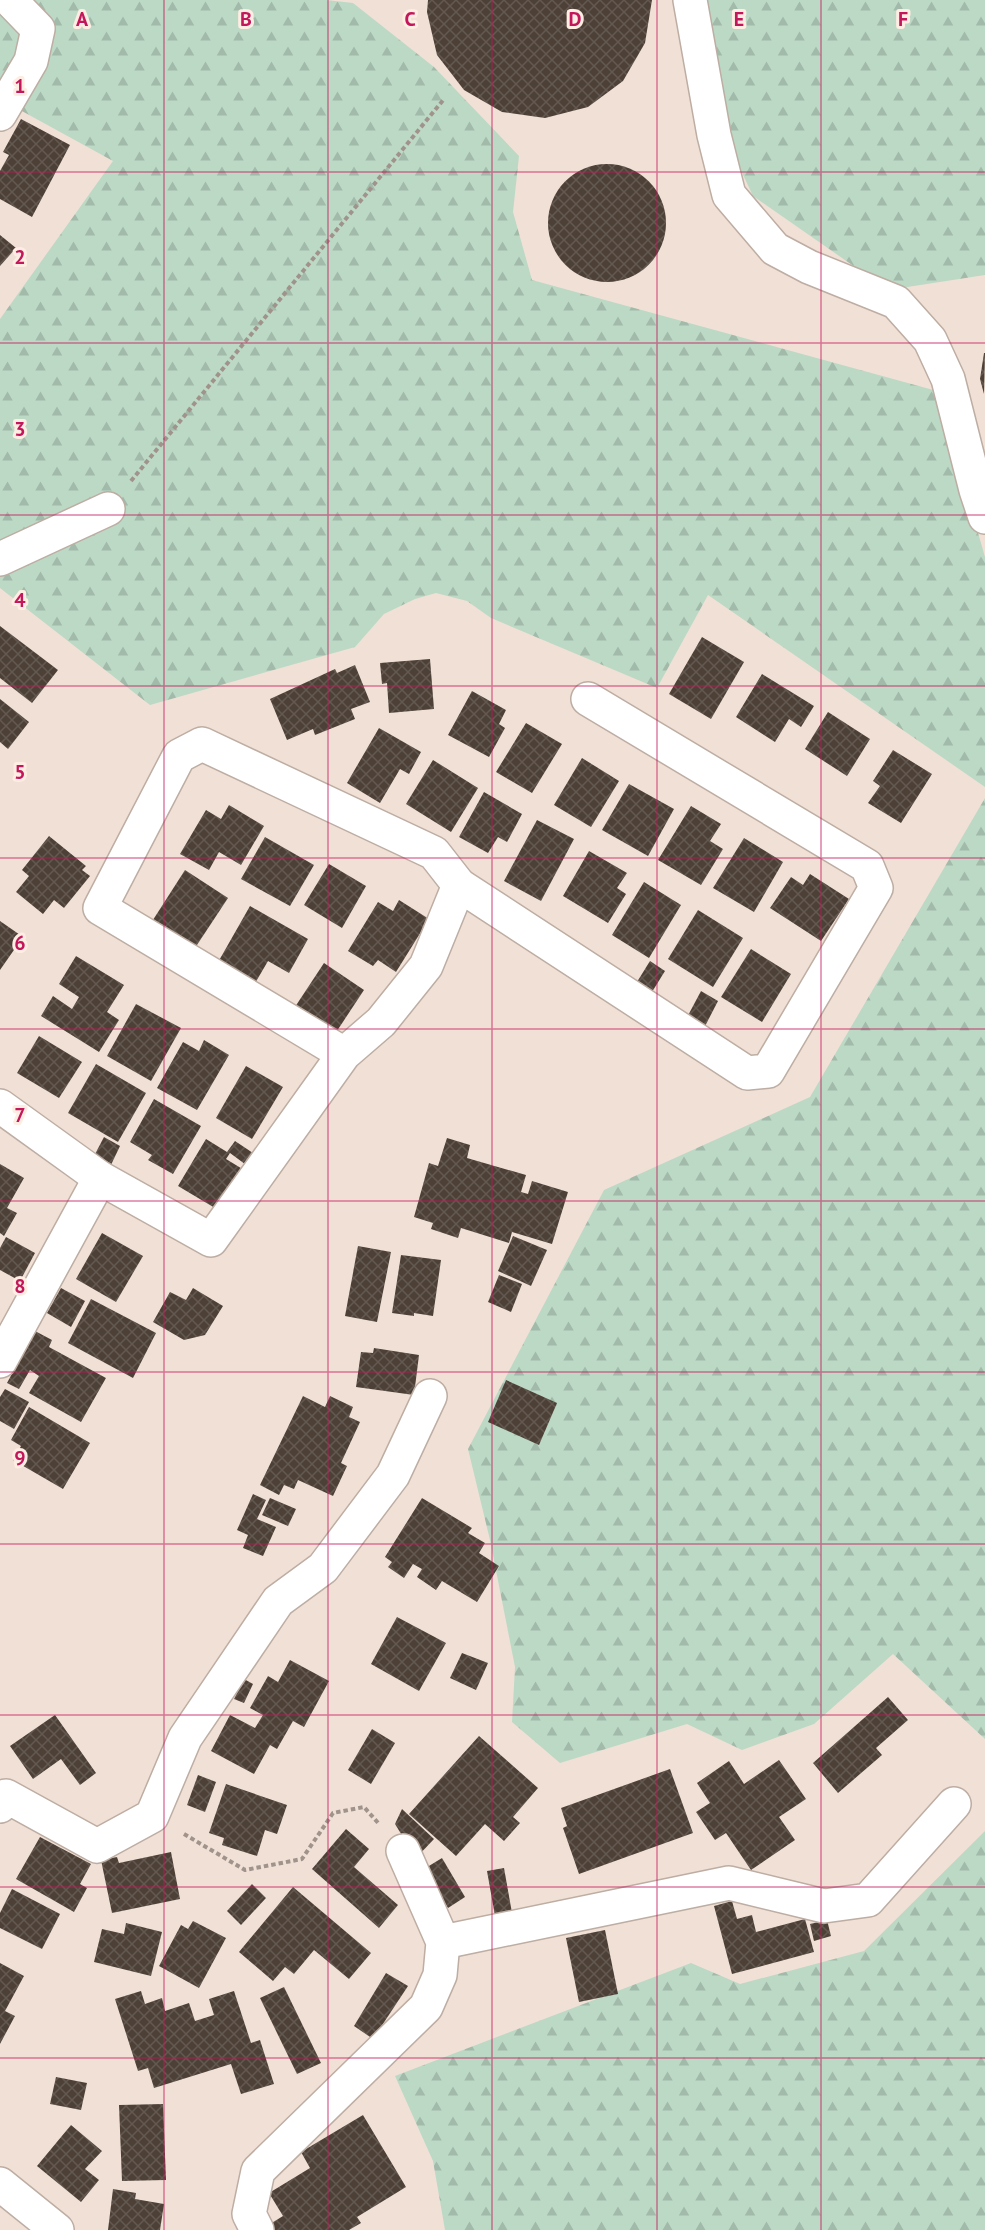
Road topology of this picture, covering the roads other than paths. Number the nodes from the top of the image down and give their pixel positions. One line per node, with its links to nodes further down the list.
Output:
1 (10, 0): 3 (street)
2 (690, 0): 5 (street)
3 (0, 114)
4 (108, 510): 6 (street)
5 (985, 517)
6 (0, 559)
7 (588, 699): 8 (street)
8 (459, 885): 9 (street); 9 (street)
9 (344, 1054): 11 (street)
10 (0, 1106): 11 (street)
11 (100, 1178): 12 (street)
12 (0, 1361)
13 (430, 1396): 15 (street)
14 (954, 1804): 17 (street)
15 (0, 1806)
16 (403, 1851): 17 (street)
17 (443, 1942): 20 (street)
18 (0, 2184): 19 (street)
19 (57, 2230)
20 (257, 2230)

